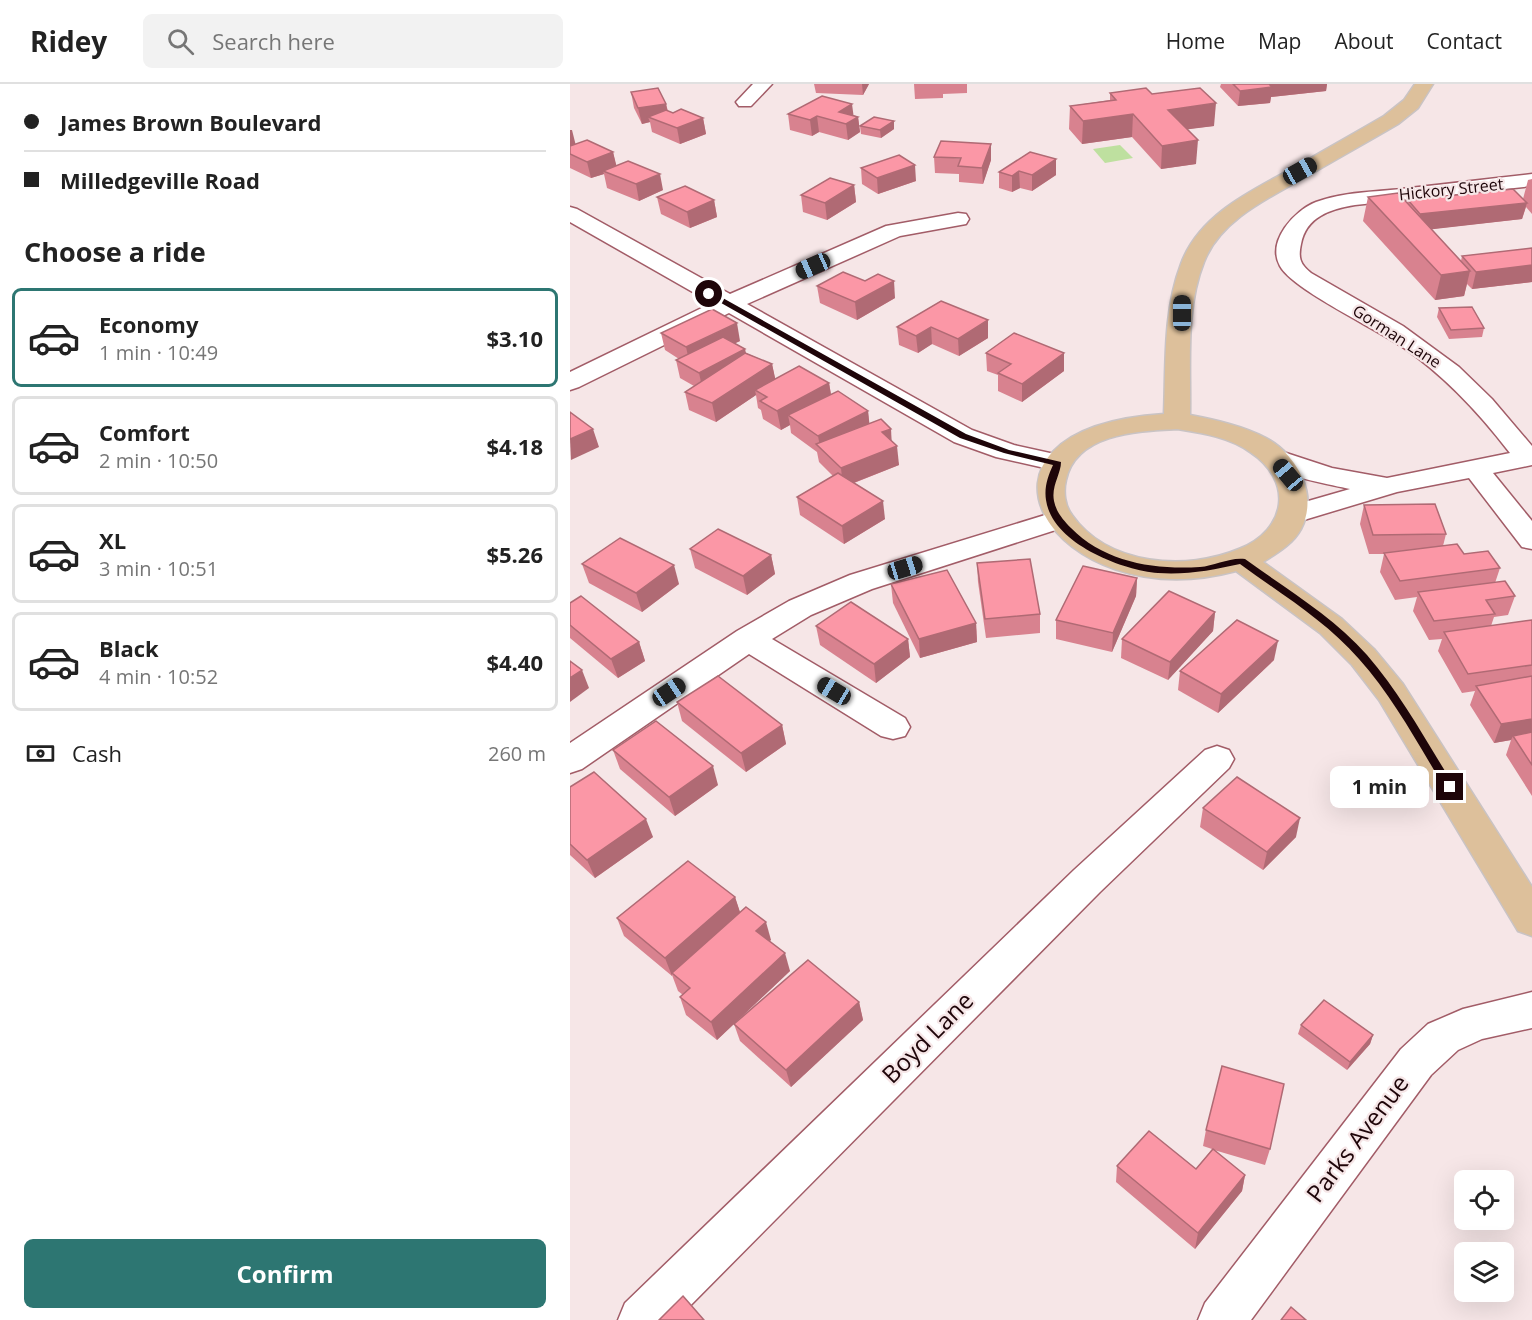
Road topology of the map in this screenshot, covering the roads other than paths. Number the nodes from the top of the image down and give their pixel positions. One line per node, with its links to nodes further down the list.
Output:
1 (763, 84): 3 (street)
2 (1424, 84): 10 (main road)
3 (745, 102)
4 (1532, 180): 7 (street, Hickory Street)
5 (570, 213): 8 (street)
6 (958, 219): 8 (street)
7 (1302, 219): 12 (street, Gorman Lane)
8 (728, 304): 9 (street); 13 (street)
9 (570, 382)
10 (1177, 421): 11 (main road); 13 (main road)
11 (1274, 457): 15 (street); 16 (main road)
12 (1529, 457): 14 (street)
13 (1058, 463): 17 (main road)
14 (1475, 468): 15 (street); 18 (street)
15 (1392, 485): 16 (street)
16 (1294, 514): 19 (main road)
17 (1058, 520): 19 (main road); 20 (street)
18 (1532, 540)
19 (1242, 561): 24 (main road)
20 (748, 639): 21 (street); 23 (street)
21 (893, 727)
22 (1216, 759): 26 (street, Boyd Lane)
23 (570, 760)
24 (1532, 920)
25 (1532, 1010): 27 (street, Parks Avenue)
26 (642, 1320)
27 (1222, 1320)

